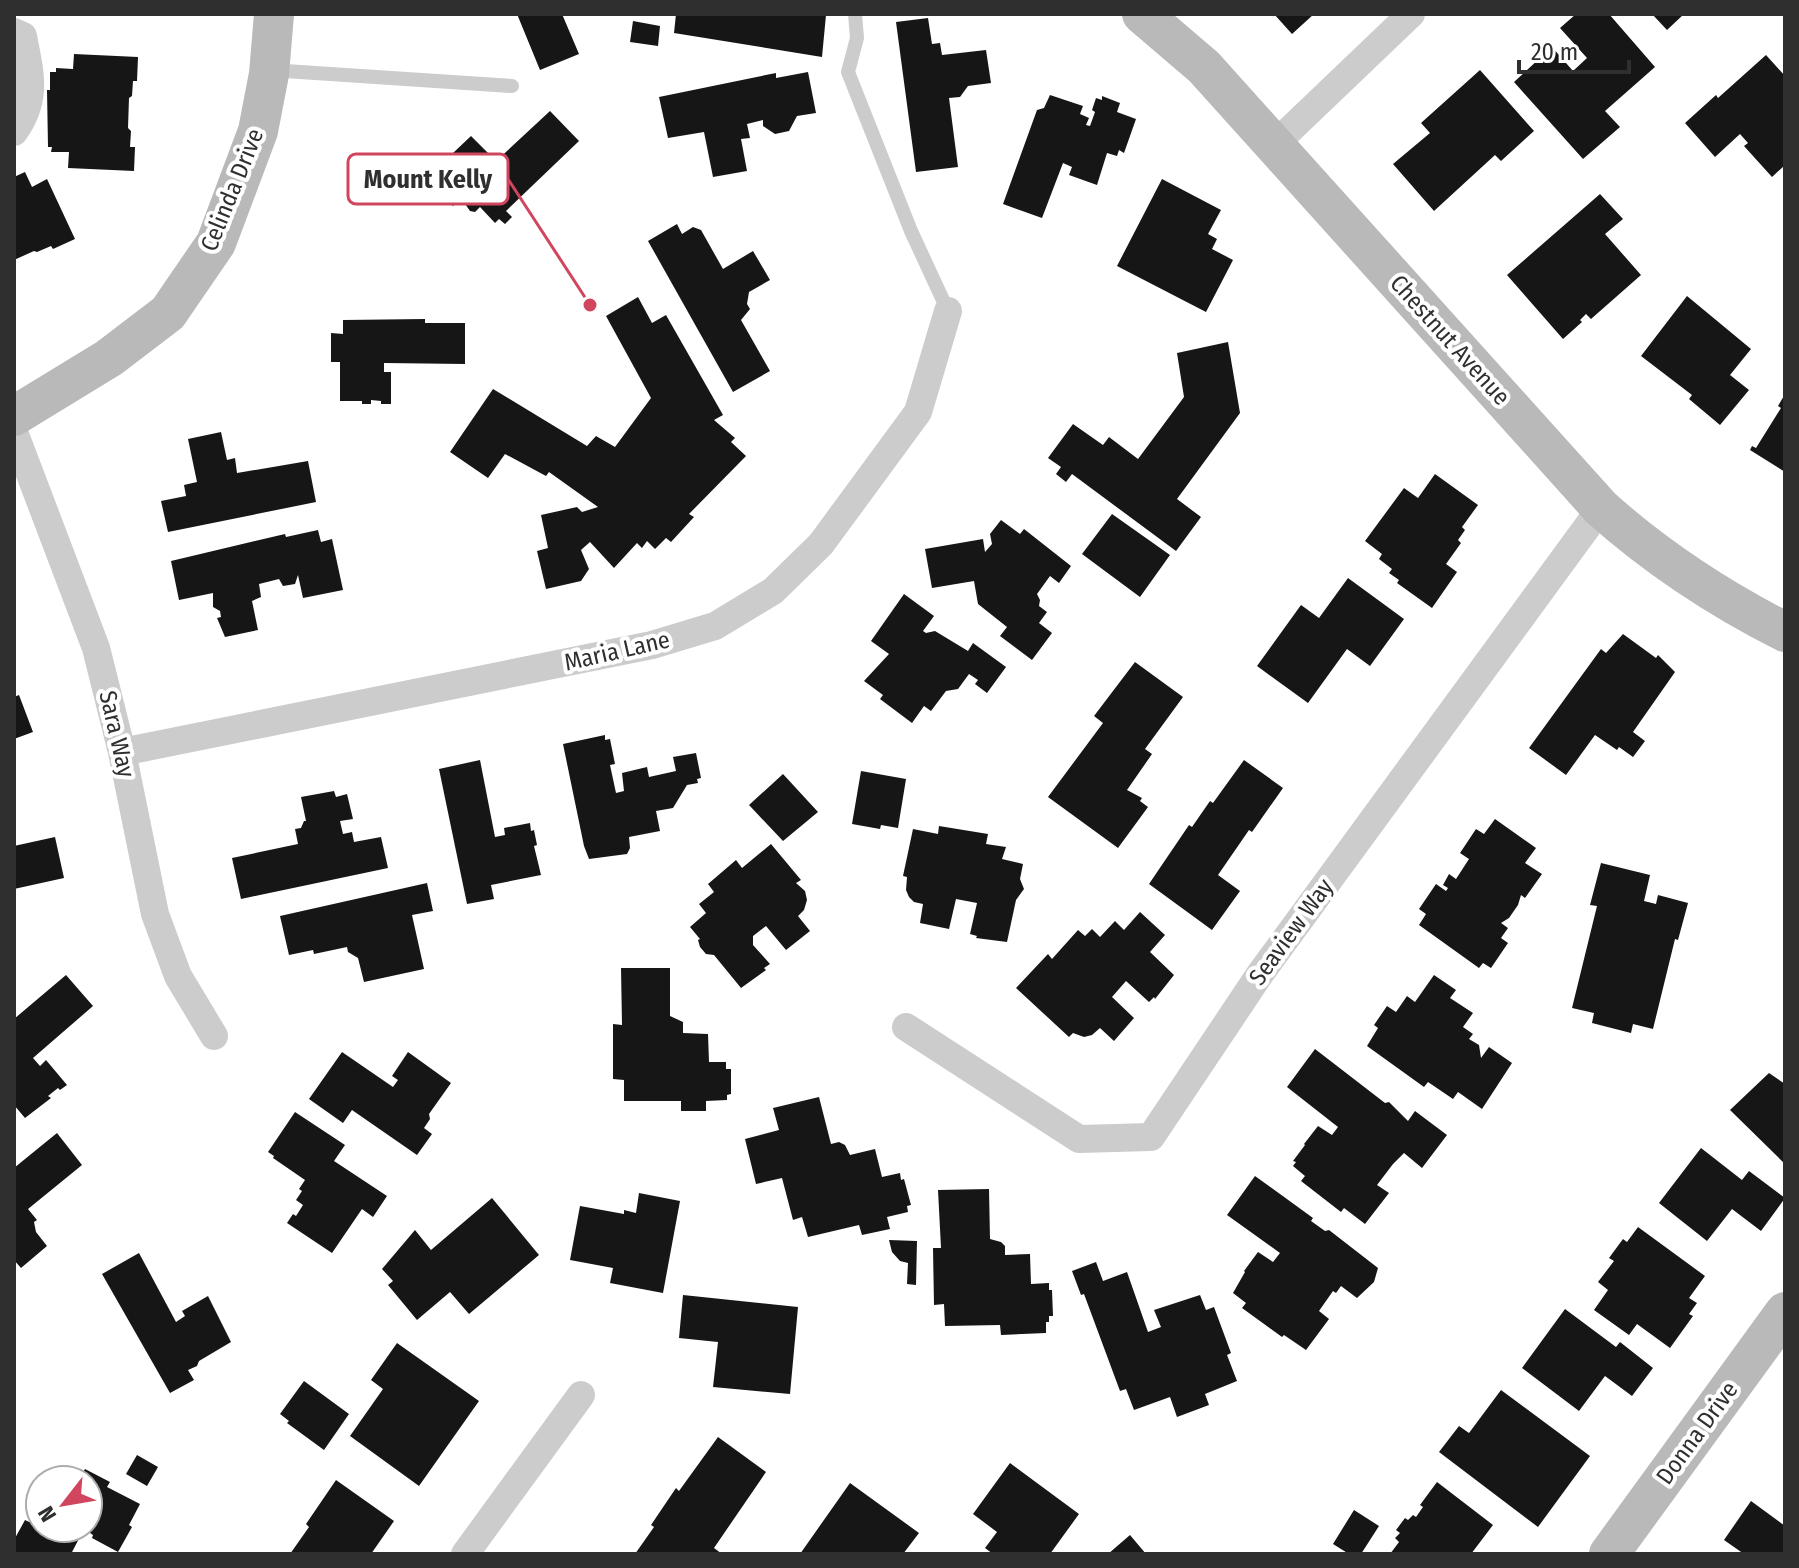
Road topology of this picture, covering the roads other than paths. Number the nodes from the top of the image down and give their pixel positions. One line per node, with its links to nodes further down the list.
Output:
1 (274, 14): 6 (main road, Celinda Drive)
2 (855, 14): 10 (lane)
3 (1142, 14): 9 (main road, Chestnut Avenue)
4 (1411, 14): 9 (street)
5 (14, 32): 8 (street)
6 (269, 70): 7 (lane); 11 (main road, Celinda Drive)
7 (512, 86)
8 (14, 132)
9 (1275, 144): 13 (main road, Chestnut Avenue)
10 (948, 311): 15 (street, Maria Lane)
11 (14, 416)
12 (14, 432): 15 (street, Sara Way)
13 (1601, 508): 14 (main road, Chestnut Avenue); 16 (street, Seaview Way)
14 (1785, 632)
15 (122, 752): 17 (street, Sara Way)
16 (906, 1027)
17 (214, 1036)
18 (1785, 1312): 21 (main road, Donna Drive)
19 (581, 1395): 20 (street)
20 (465, 1554)
21 (1609, 1554)

